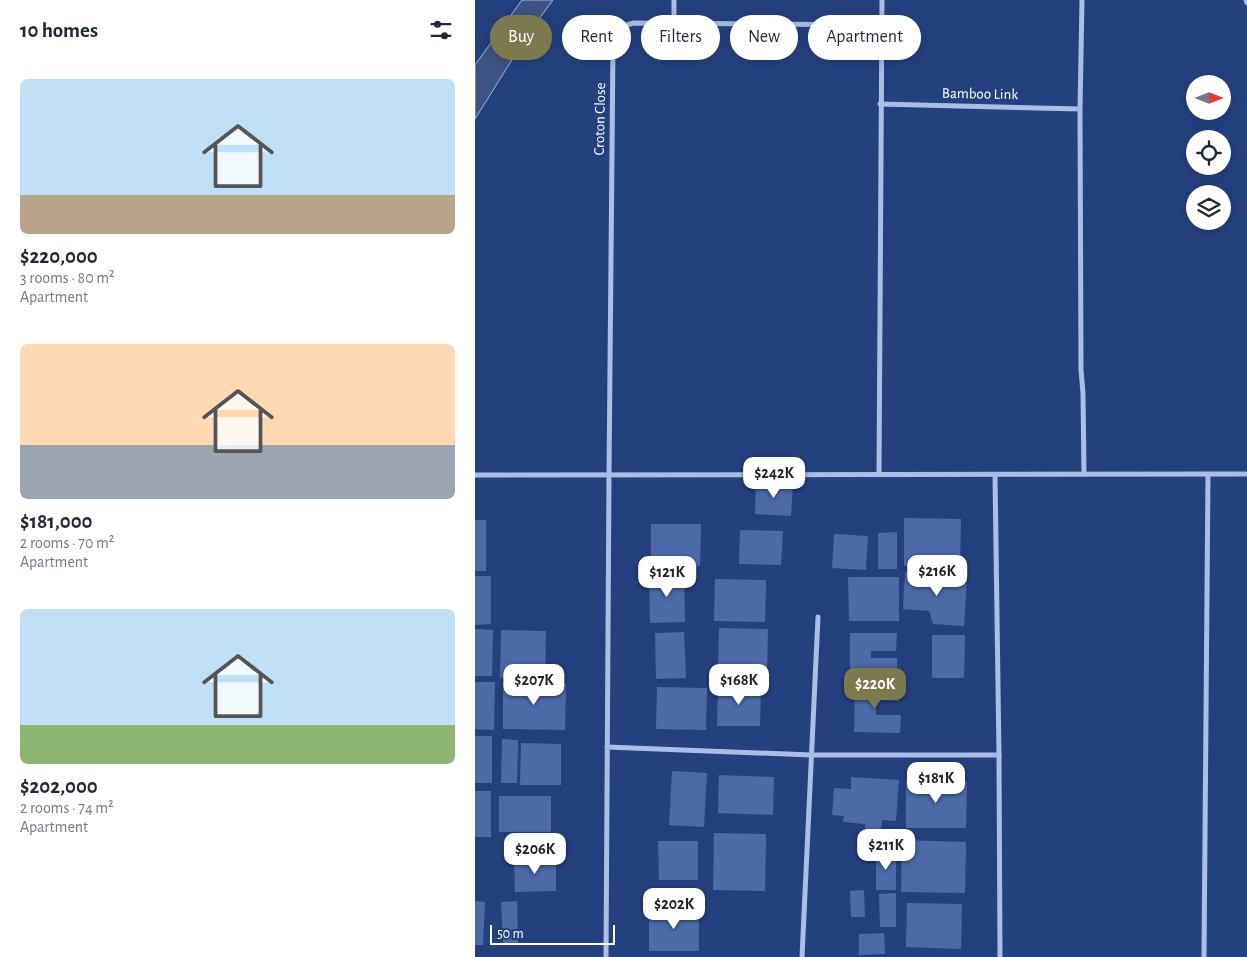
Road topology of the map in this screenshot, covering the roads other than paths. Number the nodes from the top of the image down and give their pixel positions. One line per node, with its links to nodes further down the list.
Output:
1 (674, 0): 4 (street)
2 (881, 0): 5 (street)
3 (1082, 0): 11 (street)
4 (674, 15)
5 (881, 15)
6 (641, 23): 17 (street, Croton Close)
7 (720, 23): 8 (street, Croton Close)
8 (808, 24)
9 (881, 60): 10 (street)
10 (880, 104): 11 (street, Bamboo Link); 12 (street)
11 (1080, 109): 13 (street)
12 (879, 474): 17 (street); 18 (street)
13 (1085, 474): 14 (street); 18 (street)
14 (1208, 474): 15 (street); 26 (street)
15 (1247, 474)
16 (475, 475): 17 (street)
17 (609, 475): 20 (street)
18 (995, 475): 22 (street)
19 (818, 618): 21 (street)
20 (607, 747): 21 (street); 23 (street)
21 (811, 754): 22 (street); 24 (street)
22 (999, 755): 25 (street)
23 (606, 957)
24 (802, 957)
25 (1000, 957)
26 (1204, 957)

